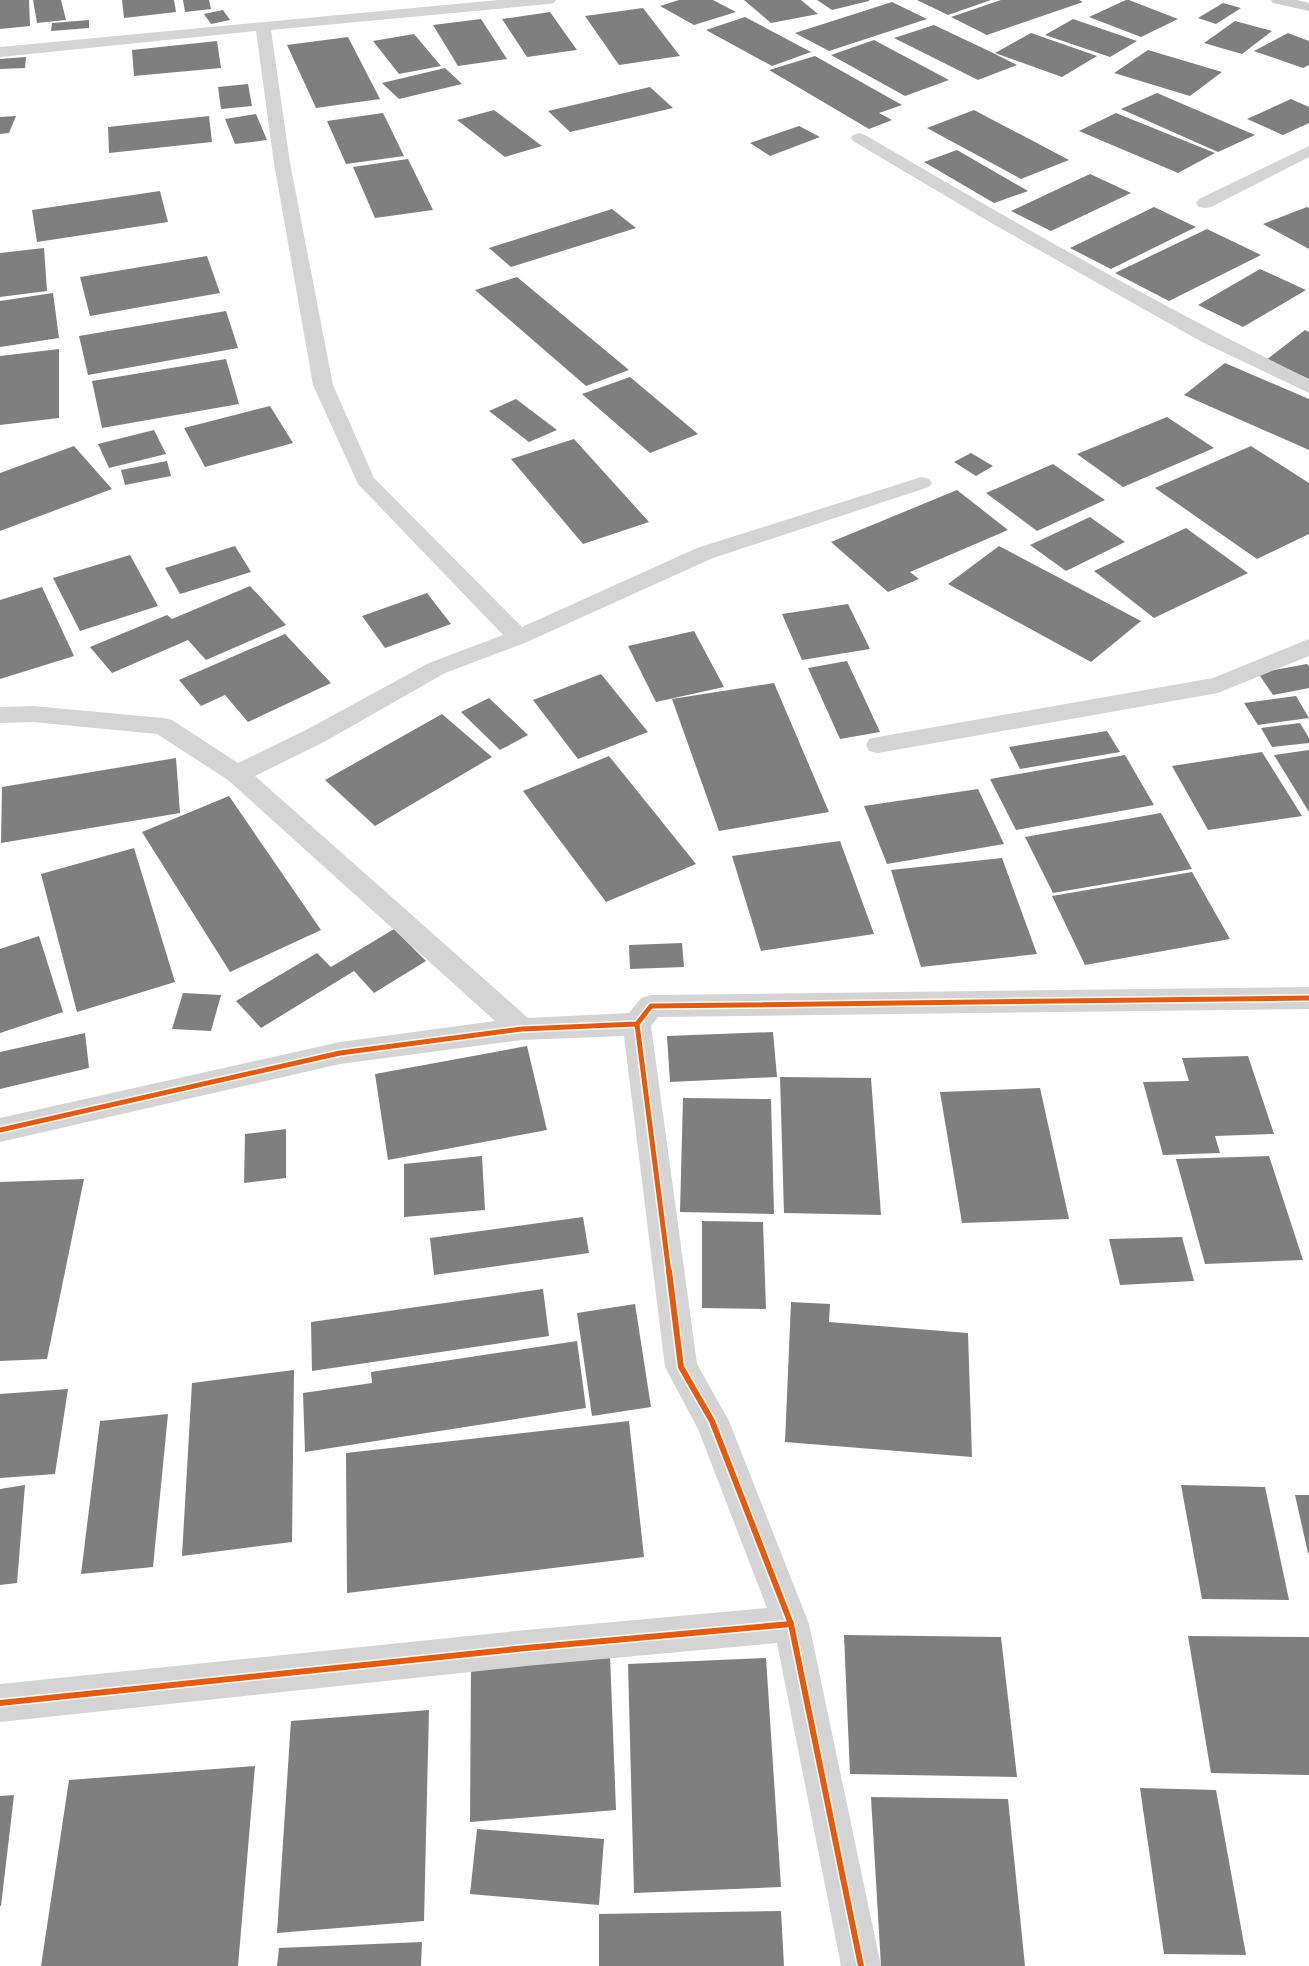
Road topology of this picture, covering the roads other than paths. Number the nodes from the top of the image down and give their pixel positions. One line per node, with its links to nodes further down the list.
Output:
1 (548, 0): 4 (street)
2 (1278, 0): 3 (main road)
3 (1309, 7)
4 (263, 28): 5 (street); 11 (street)
5 (0, 52)
6 (859, 138): 9 (street)
7 (1309, 151): 8 (street)
8 (1205, 203)
9 (1309, 387)
10 (922, 484): 11 (street)
11 (519, 636): 15 (street)
12 (1309, 647): 14 (street)
13 (0, 715): 15 (street)
14 (878, 745)
15 (237, 774): 18 (street)
16 (1309, 998): 17 (street)
17 (637, 1024): 18 (street); 20 (street)
18 (522, 1029): 19 (street)
19 (0, 1130)
20 (792, 1624): 21 (street); 22 (street)
21 (0, 1703)
22 (861, 1966)

